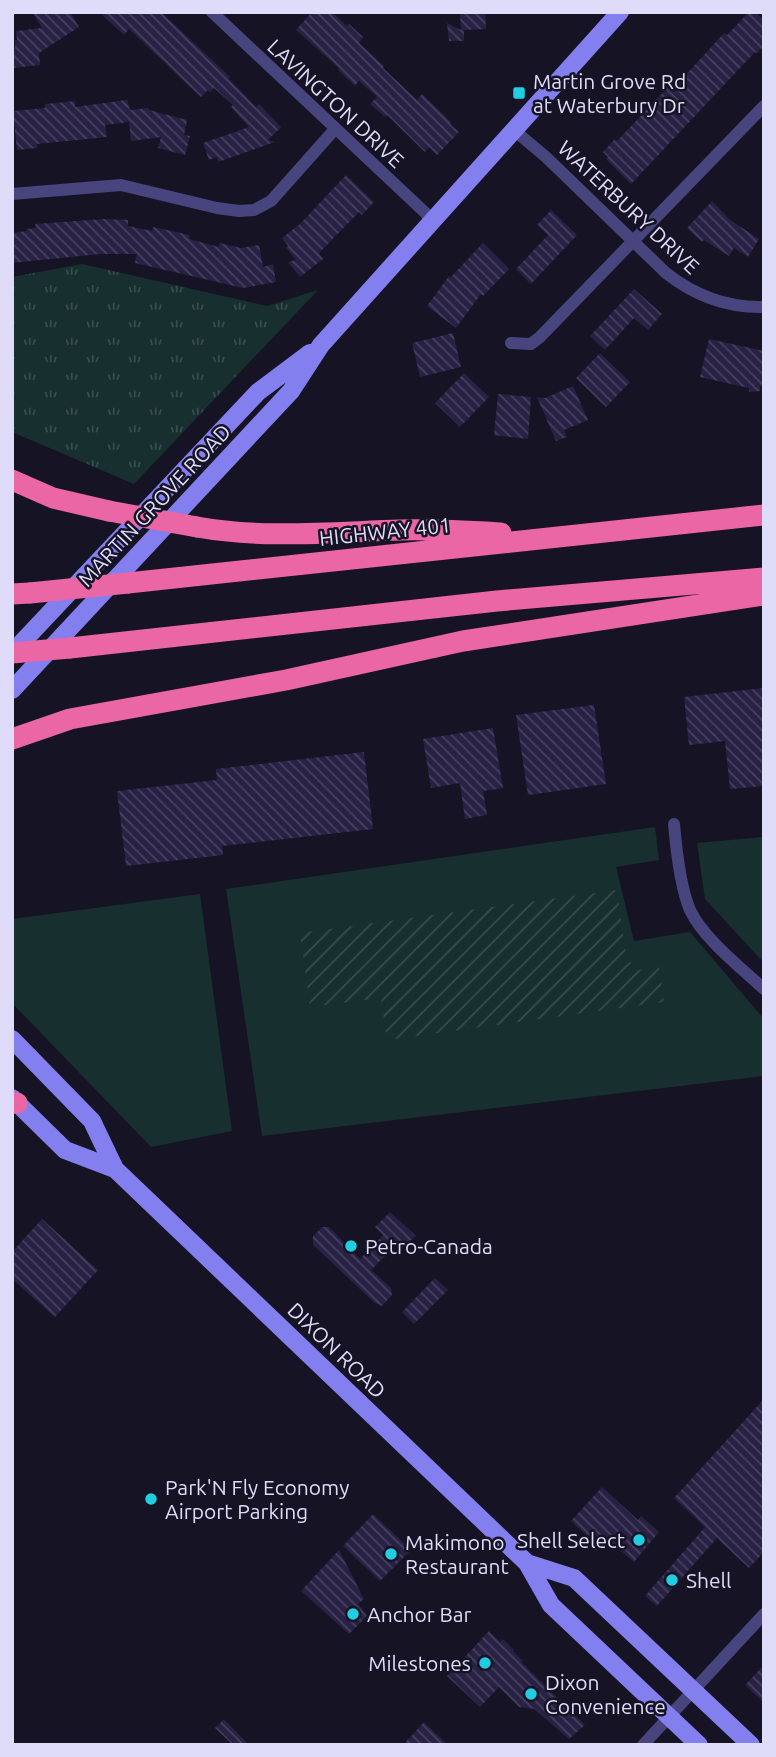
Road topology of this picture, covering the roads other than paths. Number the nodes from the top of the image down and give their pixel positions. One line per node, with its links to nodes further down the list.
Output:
1 (212, 12): 4 (street, LAVINGTON DRIVE)
2 (621, 12): 5 (main road, MARTIN GROVE ROAD)
3 (764, 106): 8 (street)
4 (335, 129): 6 (street); 7 (street, LAVINGTON DRIVE)
5 (515, 131): 7 (main road, MARTIN GROVE ROAD); 8 (street, WATERBURY DRIVE)
6 (12, 194)
7 (434, 221): 11 (main road, MARTIN GROVE ROAD)
8 (633, 240): 9 (street, WATERBURY DRIVE); 10 (street)
9 (764, 307)
10 (511, 343)
11 (321, 345): 18 (main road, MARTIN GROVE ROAD); 19 (main road, MARTIN GROVE ROAD)
12 (12, 480): 14 (highway, bridge)
13 (764, 515): 14 (highway, HIGHWAY 401)
14 (559, 537): 16 (highway, HIGHWAY 401, bridge)
15 (764, 578): 18 (highway, bridge)
16 (21, 594)
17 (764, 595): 20 (highway)
18 (12, 653)
19 (12, 690)
20 (12, 738)
21 (674, 824): 22 (street)
22 (764, 989)
23 (12, 1039): 25 (main road, DIXON ROAD)
24 (14, 1102): 25 (main road, DIXON ROAD)
25 (115, 1169): 26 (main road, DIXON ROAD)
26 (527, 1563): 28 (main road, DIXON ROAD); 29 (main road, DIXON ROAD)
27 (764, 1614): 28 (street)
28 (693, 1690): 29 (street); 32 (main road, DIXON ROAD)
29 (668, 1716): 30 (street); 31 (main road, DIXON ROAD)
30 (643, 1745)
31 (699, 1745)
32 (751, 1745)

